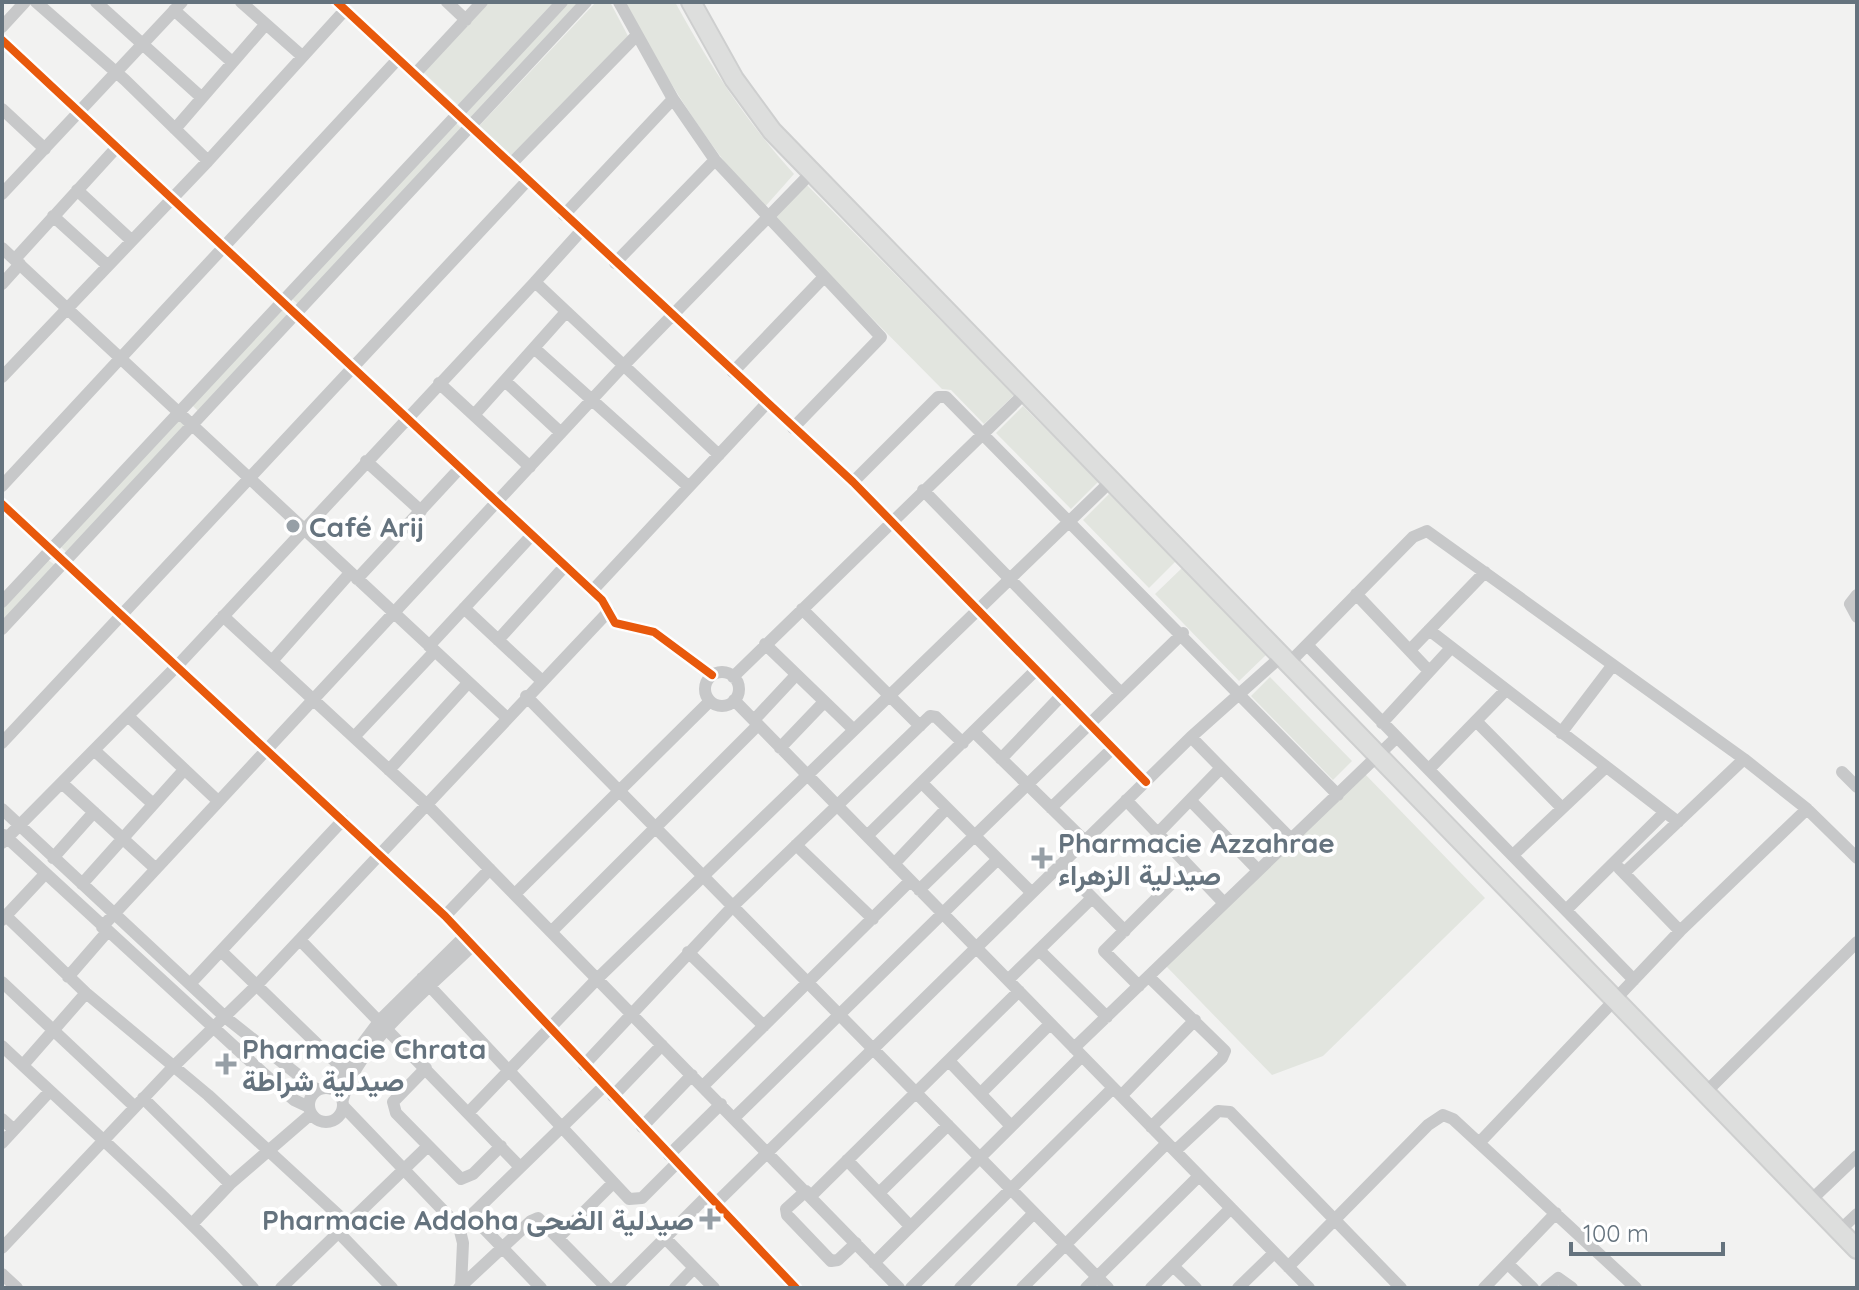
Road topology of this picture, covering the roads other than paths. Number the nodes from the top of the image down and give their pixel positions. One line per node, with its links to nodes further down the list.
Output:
1 (25, 2): 15 (street)
2 (36, 2): 22 (street)
3 (96, 2): 18 (street)
4 (241, 2): 14 (street)
5 (447, 2): 13 (street)
6 (482, 2): 13 (street)
7 (562, 2): 28 (street)
8 (586, 2): 29 (street)
9 (619, 2): 16 (street)
10 (691, 2): 36 (main road)
11 (179, 4): 18 (street); 21 (street)
12 (341, 6): 19 (street); 20 (street)
13 (466, 20): 23 (street)
14 (265, 25): 19 (street); 21 (street)
15 (2, 27)
16 (637, 35): 25 (street); 35 (street)
17 (2, 40): 27 (street)
18 (142, 45): 22 (street); 24 (street)
19 (302, 56): 34 (street)
20 (398, 59): 23 (street); 47 (street)
21 (232, 62): 24 (street)
22 (115, 74): 27 (street); 30 (street)
23 (415, 74): 28 (street)
24 (201, 97): 30 (street)
25 (673, 99): 33 (street); 41 (street)
26 (2, 109): 32 (street)
27 (80, 112): 31 (street); 32 (street)
28 (458, 112): 29 (street); 54 (street)
29 (471, 125): 35 (street); 57 (street)
30 (175, 129): 34 (street)
31 (117, 147): 38 (street); 40 (street)
32 (45, 149): 39 (street)
33 (715, 160): 43 (street); 49 (street)
34 (208, 161): 40 (street)
35 (511, 164): 37 (street)
36 (812, 172): 43 (street); 67 (main road)
37 (528, 180): 41 (street); 62 (street)
38 (77, 190): 42 (street); 45 (street)
39 (2, 194)
40 (171, 198): 45 (street); 47 (street)
41 (564, 215): 44 (street)
42 (53, 216): 48 (street); 50 (street)
43 (767, 218): 51 (street); 58 (street)
44 (581, 231): 49 (street); 52 (street)
45 (131, 240): 50 (street)
46 (2, 248): 48 (street)
47 (224, 248): 54 (street); 60 (street)
48 (17, 261): 53 (street); 55 (street)
49 (615, 263): 58 (street)
50 (107, 265): 55 (street)
51 (824, 277): 63 (street); 74 (street)
52 (535, 282): 56 (street); 66 (street)
53 (2, 284)
54 (282, 301): 57 (street); 70 (street)
55 (67, 306): 60 (street); 64 (street)
56 (566, 312): 59 (street); 61 (street)
57 (295, 313): 62 (street); 73 (street)
58 (672, 315): 61 (street); 63 (street)
59 (534, 348): 65 (street); 68 (street)
60 (122, 357): 70 (street); 84 (street)
61 (623, 366): 68 (street); 77 (street)
62 (353, 367): 72 (street); 81 (street)
63 (733, 372): 69 (street)
64 (2, 377)
65 (505, 381): 71 (street); 76 (street)
66 (439, 383): 71 (street); 72 (street)
67 (1026, 392): 75 (street); 82 (main road)
68 (591, 400): 76 (street); 85 (street)
69 (767, 403): 74 (street); 77 (street)
70 (180, 410): 73 (street); 94 (street)
71 (474, 415): 79 (street)
72 (407, 417): 78 (street); 80 (street)
73 (193, 422): 81 (street); 95 (street)
74 (793, 428): 83 (street)
75 (982, 432): 83 (street); 86 (street); 91 (street)
76 (561, 433): 79 (street)
77 (719, 455): 85 (street)
78 (366, 461): 89 (street); 92 (street)
79 (530, 467): 87 (street)
80 (460, 468): 87 (street); 89 (street)
81 (250, 477): 92 (street); 109 (street)
82 (1112, 480): 91 (street); 121 (main road)
83 (853, 482): 90 (street)
84 (2, 486)
85 (689, 487): 100 (street)
86 (923, 490): 90 (street); 99 (street)
87 (497, 502): 93 (street); 108 (street)
88 (2, 504): 94 (street)
89 (421, 511): 98 (street)
90 (892, 521): 105 (street); 106 (street)
91 (1071, 521): 99 (street); 114 (street)
92 (304, 527): 98 (street); 110 (street)
93 (532, 535): 96 (street); 104 (street)
94 (51, 549): 95 (street); 103 (street)
95 (64, 561): 109 (street); 112 (street)
96 (565, 566): 100 (street); 115 (street)
97 (1485, 572): 101 (street); 113 (street); 124 (street)
98 (354, 576): 108 (street); 122 (street)
99 (1008, 577): 106 (street); 132 (street)
100 (592, 591): 107 (street)
101 (1356, 594): 117 (street); 120 (street)
102 (1857, 595): 111 (street)
103 (2, 602)
104 (464, 608): 115 (street); 118 (street)
105 (802, 609): 116 (street); 135 (street)
106 (977, 609): 125 (street); 135 (street)
107 (609, 611): 127 (street); 130 (street)
108 (393, 613): 118 (street); 138 (street)
109 (123, 615): 123 (street); 155 (street)
110 (223, 616): 122 (street); 123 (street)
111 (1857, 617)
112 (2, 629)
113 (1429, 630): 119 (street); 120 (street)
114 (1183, 633): 132 (street); 134 (street)
115 (498, 640): 130 (street)
116 (765, 644): 128 (street); 129 (street)
117 (1309, 647): 121 (street); 147 (street)
118 (431, 649): 131 (street); 152 (street)
119 (1450, 649): 126 (street); 133 (street)
120 (1410, 650): 126 (street)
121 (1287, 659): 134 (street); 161 (main road)
122 (272, 661): 138 (street)
123 (178, 665): 142 (street); 157 (street)
124 (1612, 666): 151 (street); 163 (street)
125 (1036, 670): 136 (street); 150 (street)
126 (1429, 671): 147 (street)
127 (712, 675): 129 (street); 140 (street)
128 (796, 675): 141 (street); 146 (street)
129 (733, 677): 139 (street)
130 (541, 680): 137 (street)
131 (468, 683): 143 (street); 168 (street)
132 (1119, 691): 145 (street)
133 (1505, 691): 144 (street); 151 (street)
134 (1241, 694): 153 (street); 177 (street)
135 (888, 695): 148 (street); 149 (street)
136 (1062, 695): 145 (street); 162 (street)
137 (526, 696): 143 (street); 176 (street)
138 (314, 699): 152 (street); 157 (street)
139 (734, 700): 140 (street); 146 (street)
140 (710, 701): 176 (street)
141 (824, 702): 149 (street); 158 (street)
142 (129, 717): 160 (street); 167 (street)
143 (506, 717): 182 (street)
144 (1476, 721): 166 (street); 186 (street)
145 (1088, 722): 159 (street); 174 (street)
146 (756, 723): 158 (street); 193 (street)
147 (1382, 723): 154 (street)
148 (920, 726): 156 (street); 183 (street)
149 (853, 729): 170 (street)
150 (974, 732): 156 (street); 162 (street)
151 (1561, 733): 164 (street)
152 (354, 737): 168 (street)
153 (1191, 737): 165 (street); 171 (street)
154 (1397, 737): 161 (street); 166 (street)
155 (2, 743)
156 (963, 743): 172 (street)
157 (268, 748): 180 (street); 191 (street)
158 (780, 748): 170 (street)
159 (1113, 748): 171 (street); 185 (street)
160 (95, 751): 173 (street); 181 (street)
161 (1379, 755): 177 (street); 254 (main road)
162 (1001, 759): 174 (street)
163 (1744, 759): 188 (street); 192 (street)
164 (1606, 767): 186 (street); 190 (street)
165 (1221, 768): 179 (street); 200 (street)
166 (1429, 769): 204 (street)
167 (184, 770): 180 (street); 181 (street)
168 (389, 770): 182 (street)
169 (1842, 772): 175 (street)
170 (806, 774): 183 (street); 217 (street)
171 (1146, 782): 178 (street)
172 (922, 783): 184 (street); 197 (street)
173 (63, 784): 189 (street); 194 (street)
174 (1026, 784): 185 (street); 196 (street)
175 (1857, 787)
176 (620, 788): 193 (street); 221 (street)
177 (1338, 795): 200 (street)
178 (1126, 800): 195 (street); 201 (street)
179 (1190, 800): 195 (street); 214 (street)
180 (218, 801): 212 (street)
181 (153, 804): 199 (street)
182 (426, 804): 203 (street); 213 (street)
183 (837, 806): 197 (street); 202 (street)
184 (947, 808): 196 (street); 209 (street)
185 (1051, 808): 201 (street)
186 (1562, 808): 204 (street)
187 (2, 809): 194 (street)
188 (1807, 809): 206 (street); 233 (street)
189 (94, 812): 199 (street); 205 (street)
190 (1665, 812): 192 (street); 208 (street)
191 (343, 820): 203 (street); 240 (street)
192 (1678, 822): 215 (street)
193 (657, 825): 217 (street); 234 (street)
194 (21, 828): 198 (street); 205 (street)
195 (1158, 833): 211 (street)
196 (974, 835): 207 (street); 219 (street)
197 (867, 836): 209 (street)
198 (4, 838): 216 (street)
199 (122, 838): 212 (street); 218 (street)
200 (1290, 838): 214 (street)
201 (1085, 841): 210 (street)
202 (796, 845): 224 (street); 230 (street)
203 (380, 855): 228 (street); 235 (street)
204 (1513, 855): 225 (street)
205 (53, 858): 218 (street)
206 (1857, 858)
207 (998, 859): 220 (street); 227 (street)
208 (1614, 863): 215 (street); 225 (street)
209 (894, 864): 219 (street)
210 (1060, 865): 220 (street); 222 (street)
211 (1189, 866): 223 (street); 232 (street)
212 (156, 869): 226 (street)
213 (490, 869): 221 (street); 228 (street)
214 (1258, 870): 223 (street)
215 (1624, 873): 233 (street)
216 (45, 874): 229 (street); 231 (street)
217 (705, 875): 224 (street); 243 (street)
218 (82, 884): 226 (street)
219 (915, 885): 227 (street); 230 (street)
220 (1032, 893): 238 (street)
221 (515, 894): 234 (street)
222 (1092, 898): 232 (street); 239 (street)
223 (1224, 903): 249 (street)
224 (734, 905): 241 (street); 246 (street)
225 (1566, 910): 245 (street)
226 (114, 914): 231 (street); 250 (street)
227 (943, 914): 238 (street); 255 (street)
228 (445, 916): 236 (street)
229 (4, 918): 242 (street)
230 (873, 919): 246 (street)
231 (104, 930): 242 (street); 263 (street)
232 (1125, 931): 249 (street)
233 (1680, 931): 245 (street)
234 (551, 932): 243 (street)
235 (300, 940): 251 (street); 260 (street)
236 (468, 941): 248 (street); 265 (street)
237 (1857, 942): 286 (street)
238 (976, 947): 244 (street); 268 (street)
239 (1039, 950): 244 (street); 258 (street)
240 (221, 951): 250 (street); 251 (street)
241 (688, 952): 256 (street); 262 (street)
242 (68, 977): 253 (street)
243 (597, 979): 256 (street); 265 (street)
244 (1008, 980): 252 (street)
245 (1634, 980): 254 (street)
246 (809, 981): 255 (street); 262 (street)
247 (2, 982): 264 (street)
248 (426, 982): 260 (street); 276 (street)
249 (1144, 982): 258 (street); 259 (street)
250 (190, 984): 257 (street)
251 (257, 985): 257 (street); 274 (street)
252 (1019, 991): 261 (street); 270 (street)
253 (86, 993): 264 (street); 273 (street)
254 (1616, 1001): 286 (main road); 302 (street)
255 (841, 1013): 268 (street); 292 (street)
256 (632, 1014): 266 (street); 272 (street)
257 (225, 1017): 263 (street); 280 (street)
258 (1107, 1017): 269 (street)
259 (1195, 1020): 284 (street); 298 (street)
260 (384, 1024): 274 (street); 275 (street); 278 (street)
261 (1050, 1024): 269 (street); 285 (street)
262 (764, 1026): 279 (street)
263 (216, 1028): 273 (street); 290 (street)
264 (53, 1030): 271 (street); 287 (street)
265 (551, 1030): 272 (street); 276 (street)
266 (662, 1045): 277 (street); 282 (street)
267 (2, 1046): 271 (street)
268 (873, 1048): 283 (street); 307 (street)
269 (1078, 1052): 284 (street); 296 (street)
270 (949, 1061): 283 (street); 285 (street)
271 (23, 1065): 281 (street)
272 (584, 1065): 282 (street)
273 (172, 1068): 287 (street); 306 (street)
274 (341, 1068): 278 (street); 280 (street)
275 (426, 1068): 291 (street); 303 (street)
276 (511, 1070): 291 (street); 295 (street)
277 (692, 1075): 279 (street); 297 (street)
278 (352, 1076): 288 (street)
279 (703, 1086): 289 (street)
280 (323, 1089): 288 (street); 290 (street)
281 (50, 1091): 299 (street); 300 (street)
282 (609, 1091): 295 (street); 297 (street)
283 (915, 1092): 294 (street); 311 (street)
284 (1117, 1092): 298 (street); 317 (street)
285 (981, 1093): 296 (street)
286 (1705, 1093): 321 (main road)
287 (139, 1102): 300 (street); 316 (street)
288 (343, 1103): 290 (street); 313 (street)
289 (721, 1104): 292 (street); 310 (street)
290 (310, 1110): 306 (street)
291 (469, 1112): 304 (street)
292 (734, 1118): 307 (street)
293 (2, 1119): 299 (street)
294 (948, 1125): 309 (street); 319 (street)
295 (562, 1126): 312 (street); 315 (street)
296 (1011, 1126): 309 (street)
297 (642, 1127): 310 (street)
298 (1151, 1127): 305 (street)
299 (14, 1130): 301 (street)
300 (103, 1141): 328 (street); 337 (street)
301 (2, 1143)
302 (1479, 1143): 324 (street); 327 (street)
303 (428, 1146): 304 (street); 313 (street)
304 (501, 1146): 312 (street)
305 (1171, 1147): 314 (street); 327 (street); 336 (street)
306 (268, 1150): 316 (street); 331 (street)
307 (767, 1152): 318 (street); 320 (street)
308 (1857, 1156): 321 (street)
309 (979, 1157): 317 (street); 329 (street)
310 (673, 1159): 315 (street); 320 (street)
311 (847, 1160): 318 (street); 319 (street)
312 (520, 1167): 326 (street)
313 (405, 1169): 330 (street); 331 (street)
314 (1199, 1176): 322 (street); 347 (street)
315 (613, 1183): 333 (street)
316 (230, 1184): 328 (street)
317 (1012, 1191): 323 (street); 361 (street)
318 (808, 1193): 335 (street); 335 (street)
319 (879, 1193): 329 (street)
320 (711, 1200): 334 (street); 349 (street)
321 (1810, 1201): 332 (main road)
322 (1231, 1208): 340 (street); 343 (street)
323 (1034, 1213): 336 (street); 350 (street)
324 (1556, 1213): 342 (street); 373 (street)
325 (1857, 1214): 332 (street)
326 (471, 1215): 330 (street); 338 (street)
327 (1336, 1220): 344 (street); 368 (street)
328 (193, 1223): 353 (street)
329 (910, 1226): 341 (street)
330 (459, 1227): 348 (street)
331 (344, 1229): 354 (street); 355 (street)
332 (1839, 1231): 339 (main road)
333 (559, 1237): 338 (street); 357 (street)
334 (665, 1238): 345 (street); 358 (street)
335 (856, 1243): 341 (street)
336 (1065, 1244): 347 (street); 362 (street)
337 (2, 1248)
338 (503, 1248): 348 (street); 356 (street)
339 (1857, 1249)
340 (1274, 1253): 344 (street); 367 (street)
341 (874, 1263): 361 (street)
342 (1508, 1264): 369 (street); 370 (street)
343 (1173, 1266): 365 (street); 366 (street)
344 (1288, 1267): 351 (street)
345 (694, 1268): 359 (street); 360 (street)
346 (2, 1274): 352 (street)
347 (1097, 1277): 363 (street); 364 (street)
348 (460, 1287)
349 (793, 1287)
350 (964, 1287)
351 (1305, 1287)
352 (17, 1288)
353 (253, 1288)
354 (281, 1288)
355 (392, 1288)
356 (541, 1288)
357 (607, 1288)
358 (615, 1288)
359 (675, 1288)
360 (714, 1288)
361 (901, 1288)
362 (1022, 1288)
363 (1086, 1288)
364 (1108, 1288)
365 (1151, 1288)
366 (1196, 1288)
367 (1238, 1288)
368 (1401, 1288)
369 (1484, 1288)
370 (1533, 1288)
371 (1546, 1288): 372 (street)
372 (1572, 1288)
373 (1636, 1288)

